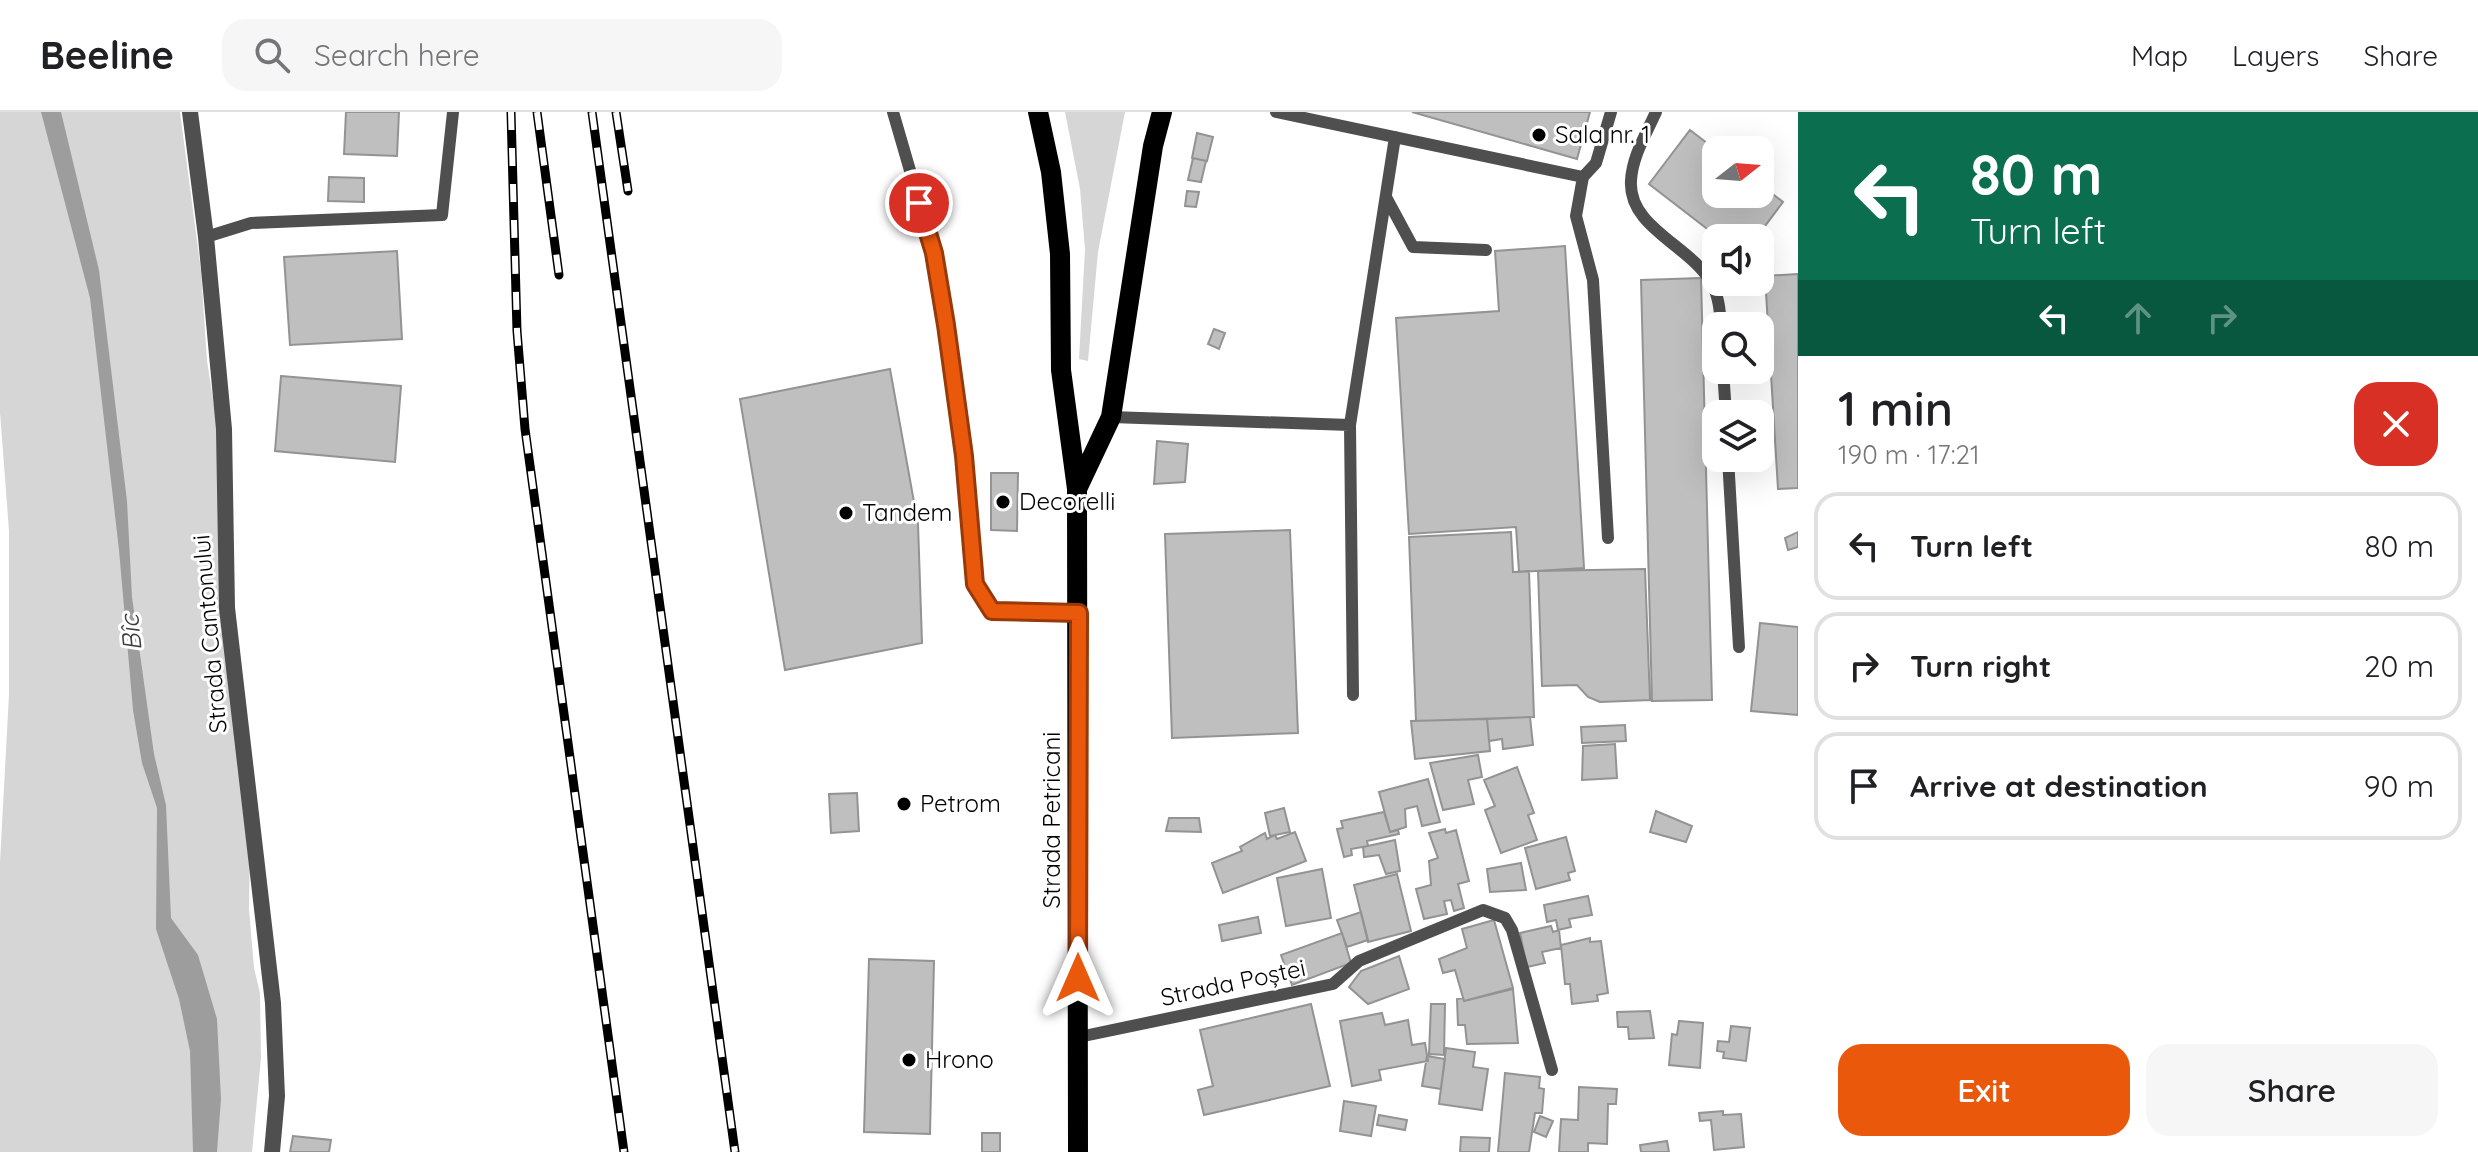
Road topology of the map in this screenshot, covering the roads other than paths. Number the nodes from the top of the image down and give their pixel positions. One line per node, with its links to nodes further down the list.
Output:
1 (190, 112): 12 (street, Strada Cantonului)
2 (453, 112): 12 (lane)
3 (893, 112): 20 (lane)
4 (1038, 112): 18 (main road, Strada Petricani)
5 (1162, 112): 15 (main road, Strada Petricani)
6 (1276, 112): 9 (lane)
7 (1611, 112): 10 (lane)
8 (1656, 112): 14 (lane)
9 (1395, 137): 10 (lane); 11 (lane)
10 (1583, 177): 19 (lane)
11 (1386, 197): 13 (lane); 16 (lane)
12 (206, 237): 25 (street, Strada Cantonului)
13 (1486, 250)
14 (1720, 312)
15 (1111, 417): 16 (lane); 18 (main road, Strada Petricani)
16 (1350, 425): 22 (lane)
17 (1729, 472): 21 (lane)
18 (1077, 489): 20 (main road, Strada Petricani)
19 (1608, 538)
20 (1079, 613): 23 (main road, Strada Petricani)
21 (1739, 647)
22 (1353, 695)
23 (1079, 1037): 24 (lane, Strada Poștei); 26 (main road, Strada Petricani)
24 (1552, 1070)
25 (272, 1152)
26 (1078, 1152)

